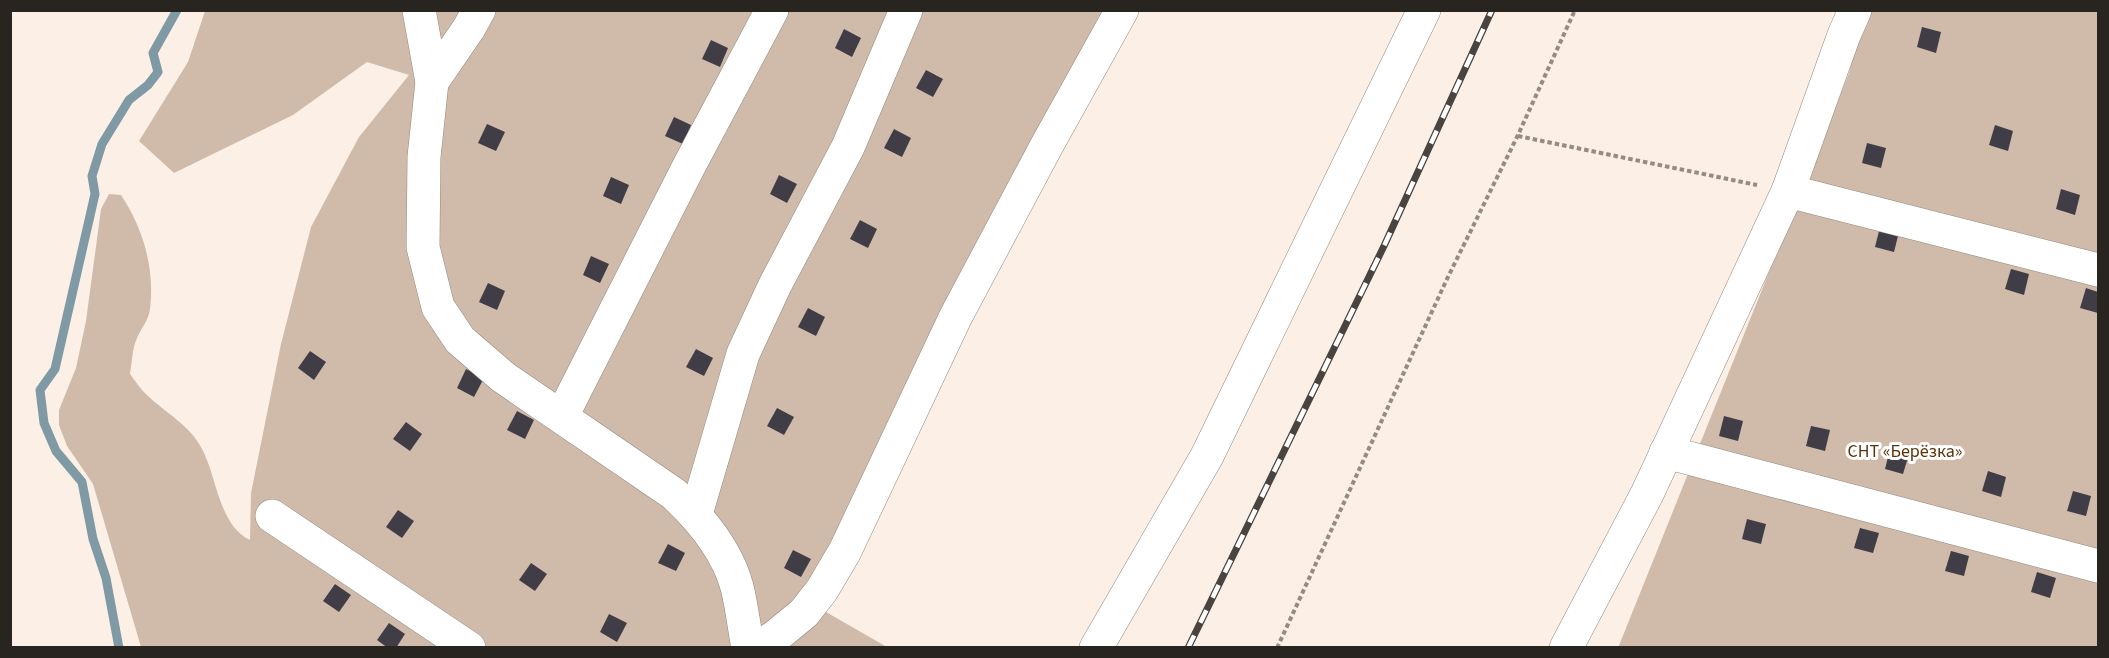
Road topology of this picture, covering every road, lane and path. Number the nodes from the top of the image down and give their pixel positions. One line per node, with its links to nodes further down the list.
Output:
1 (419, 10): 9 (street)
2 (479, 10): 9 (street)
3 (772, 10): 13 (street)
4 (906, 10): 15 (street)
5 (1122, 10): 20 (street)
6 (1424, 10): 21 (street)
7 (1575, 10): 10 (path)
8 (1855, 10): 11 (street)
9 (432, 82): 13 (street)
10 (1518, 135): 11 (path); 22 (path)
11 (1788, 191): 12 (street); 14 (street)
12 (2098, 270)
13 (562, 416): 15 (street)
14 (1666, 452): 17 (street); 23 (street)
15 (696, 514): 19 (street)
16 (272, 516): 18 (street)
17 (2098, 567)
18 (451, 642)
19 (748, 648)
20 (758, 648)
21 (1096, 648)
22 (1277, 648)
23 (1566, 648)

